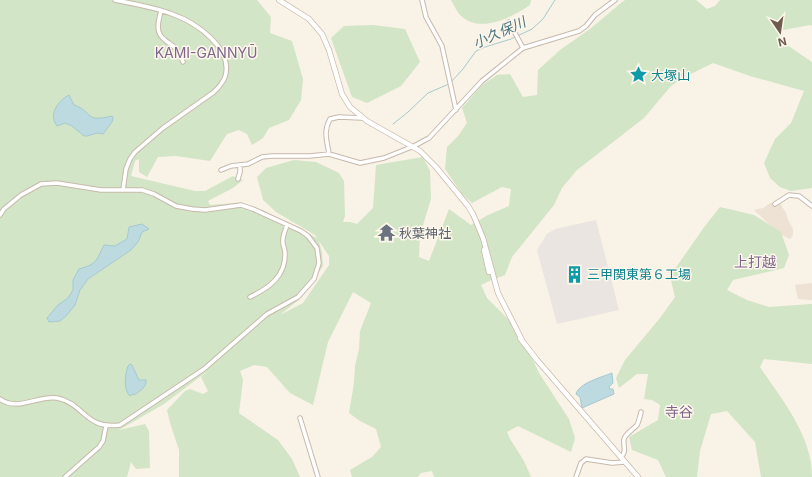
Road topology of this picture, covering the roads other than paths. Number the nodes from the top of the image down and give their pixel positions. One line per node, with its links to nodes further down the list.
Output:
1 (115, 0): 5 (street)
2 (279, 0): 10 (street)
3 (422, 0): 9 (street)
4 (615, 0): 7 (street)
5 (161, 11): 8 (street); 16 (street)
6 (509, 22): 7 (street)
7 (523, 48): 9 (street)
8 (183, 62)
9 (456, 110): 11 (street)
10 (362, 118): 11 (street); 12 (street)
11 (414, 146): 12 (street); 26 (street)
12 (329, 154): 13 (street)
13 (240, 166): 14 (street); 15 (street)
14 (220, 170)
15 (238, 179)
16 (123, 190): 19 (street); 20 (street)
17 (775, 204): 18 (street)
18 (812, 206)
19 (0, 215)
20 (287, 225): 21 (street); 25 (street)
21 (250, 298)
22 (0, 399): 25 (street)
23 (641, 412): 26 (street)
24 (300, 418): 29 (street)
25 (106, 426): 28 (street)
26 (621, 458): 27 (street)
27 (625, 462): 30 (street); 31 (street)
28 (65, 477)
29 (318, 477)
30 (576, 477)
31 (638, 477)

